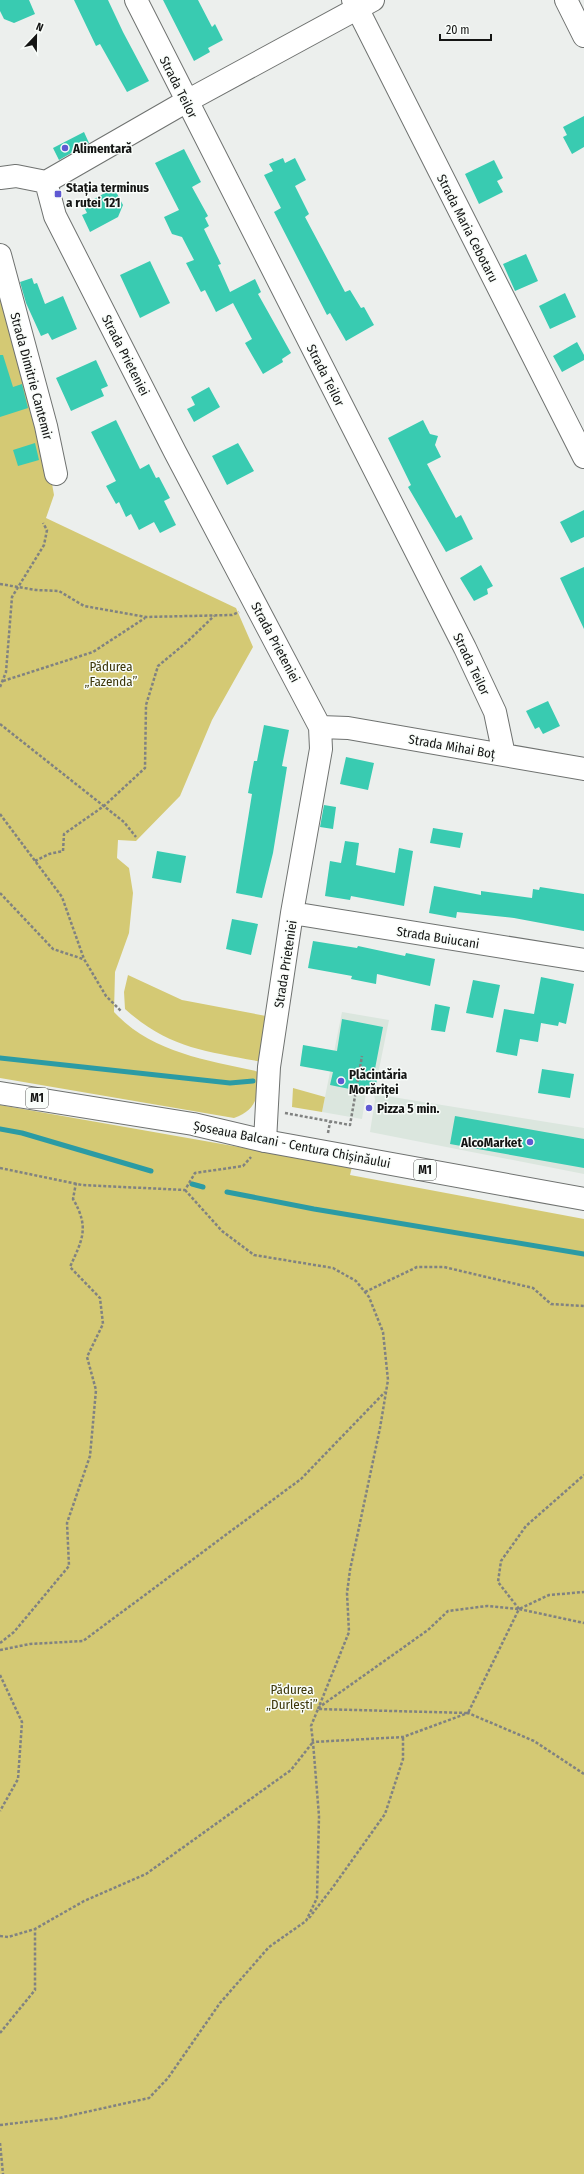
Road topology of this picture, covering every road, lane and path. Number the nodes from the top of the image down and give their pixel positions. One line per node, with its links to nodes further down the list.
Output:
1 (136, 0): 5 (main road, Strada Teilor)
2 (566, 0): 4 (main road)
3 (361, 3): 5 (main road); 9 (main road, Strada Maria Cebotaru)
4 (584, 36)
5 (187, 101): 7 (main road); 21 (main road, Strada Teilor)
6 (0, 178): 7 (main road)
7 (46, 182): 14 (main road, Strada Prieteniei)
8 (0, 256): 10 (main road, Strada Dimitrie Cantemir)
9 (584, 456)
10 (56, 474)
11 (43, 523): 13 (path)
12 (0, 584): 13 (path)
13 (18, 587): 16 (path); 17 (path)
14 (256, 604): 15 (path); 20 (main road, Strada Prieteniei)
15 (214, 616): 16 (path); 23 (path)
16 (146, 617): 17 (path)
17 (2, 681): 18 (path)
18 (0, 687)
19 (0, 724): 23 (path)
20 (320, 727): 21 (main road, Strada Mihai Boț); 28 (main road, Strada Prieteniei)
21 (504, 755): 22 (main road, Strada Mihai Boț)
22 (584, 769)
23 (104, 806): 25 (path); 26 (path)
24 (0, 814): 26 (path)
25 (136, 837)
26 (35, 861): 29 (path)
27 (0, 893): 29 (path)
28 (292, 913): 30 (main road, Strada Buiucani); 34 (main road, Strada Prieteniei)
29 (84, 959): 31 (path)
30 (584, 960)
31 (121, 1011)
32 (362, 1056): 35 (path)
33 (0, 1092): 37 (main road, Șoseaua Balcani - Centura Chișinăului / M1)
34 (266, 1110): 35 (path); 37 (main road, Strada Prieteniei)
35 (330, 1122): 36 (path)
36 (328, 1138)
37 (265, 1141): 40 (path); 41 (main road, Șoseaua Balcani - Centura Chișinăului / M1)
38 (0, 1168): 39 (path)
39 (76, 1183): 40 (path); 49 (path)
40 (185, 1190): 42 (path)
41 (584, 1199)
42 (365, 1292): 43 (path); 44 (path)
43 (584, 1306)
44 (386, 1392): 50 (path); 52 (path)
45 (584, 1475): 47 (path)
46 (584, 1592): 47 (path)
47 (519, 1609): 48 (path); 52 (path); 53 (path)
48 (584, 1623)
49 (0, 1643)
50 (0, 1650)
51 (0, 1675): 57 (path)
52 (318, 1708): 53 (path); 55 (path)
53 (468, 1713): 54 (path); 56 (path)
54 (403, 1738): 55 (path); 58 (path)
55 (313, 1742): 58 (path); 59 (path)
56 (584, 1774)
57 (0, 1810)
58 (306, 1921): 62 (path)
59 (35, 1929): 60 (path); 61 (path)
60 (0, 1936)
61 (0, 2033)
62 (0, 2125)
63 (0, 2143): 64 (path)
64 (3, 2174)

